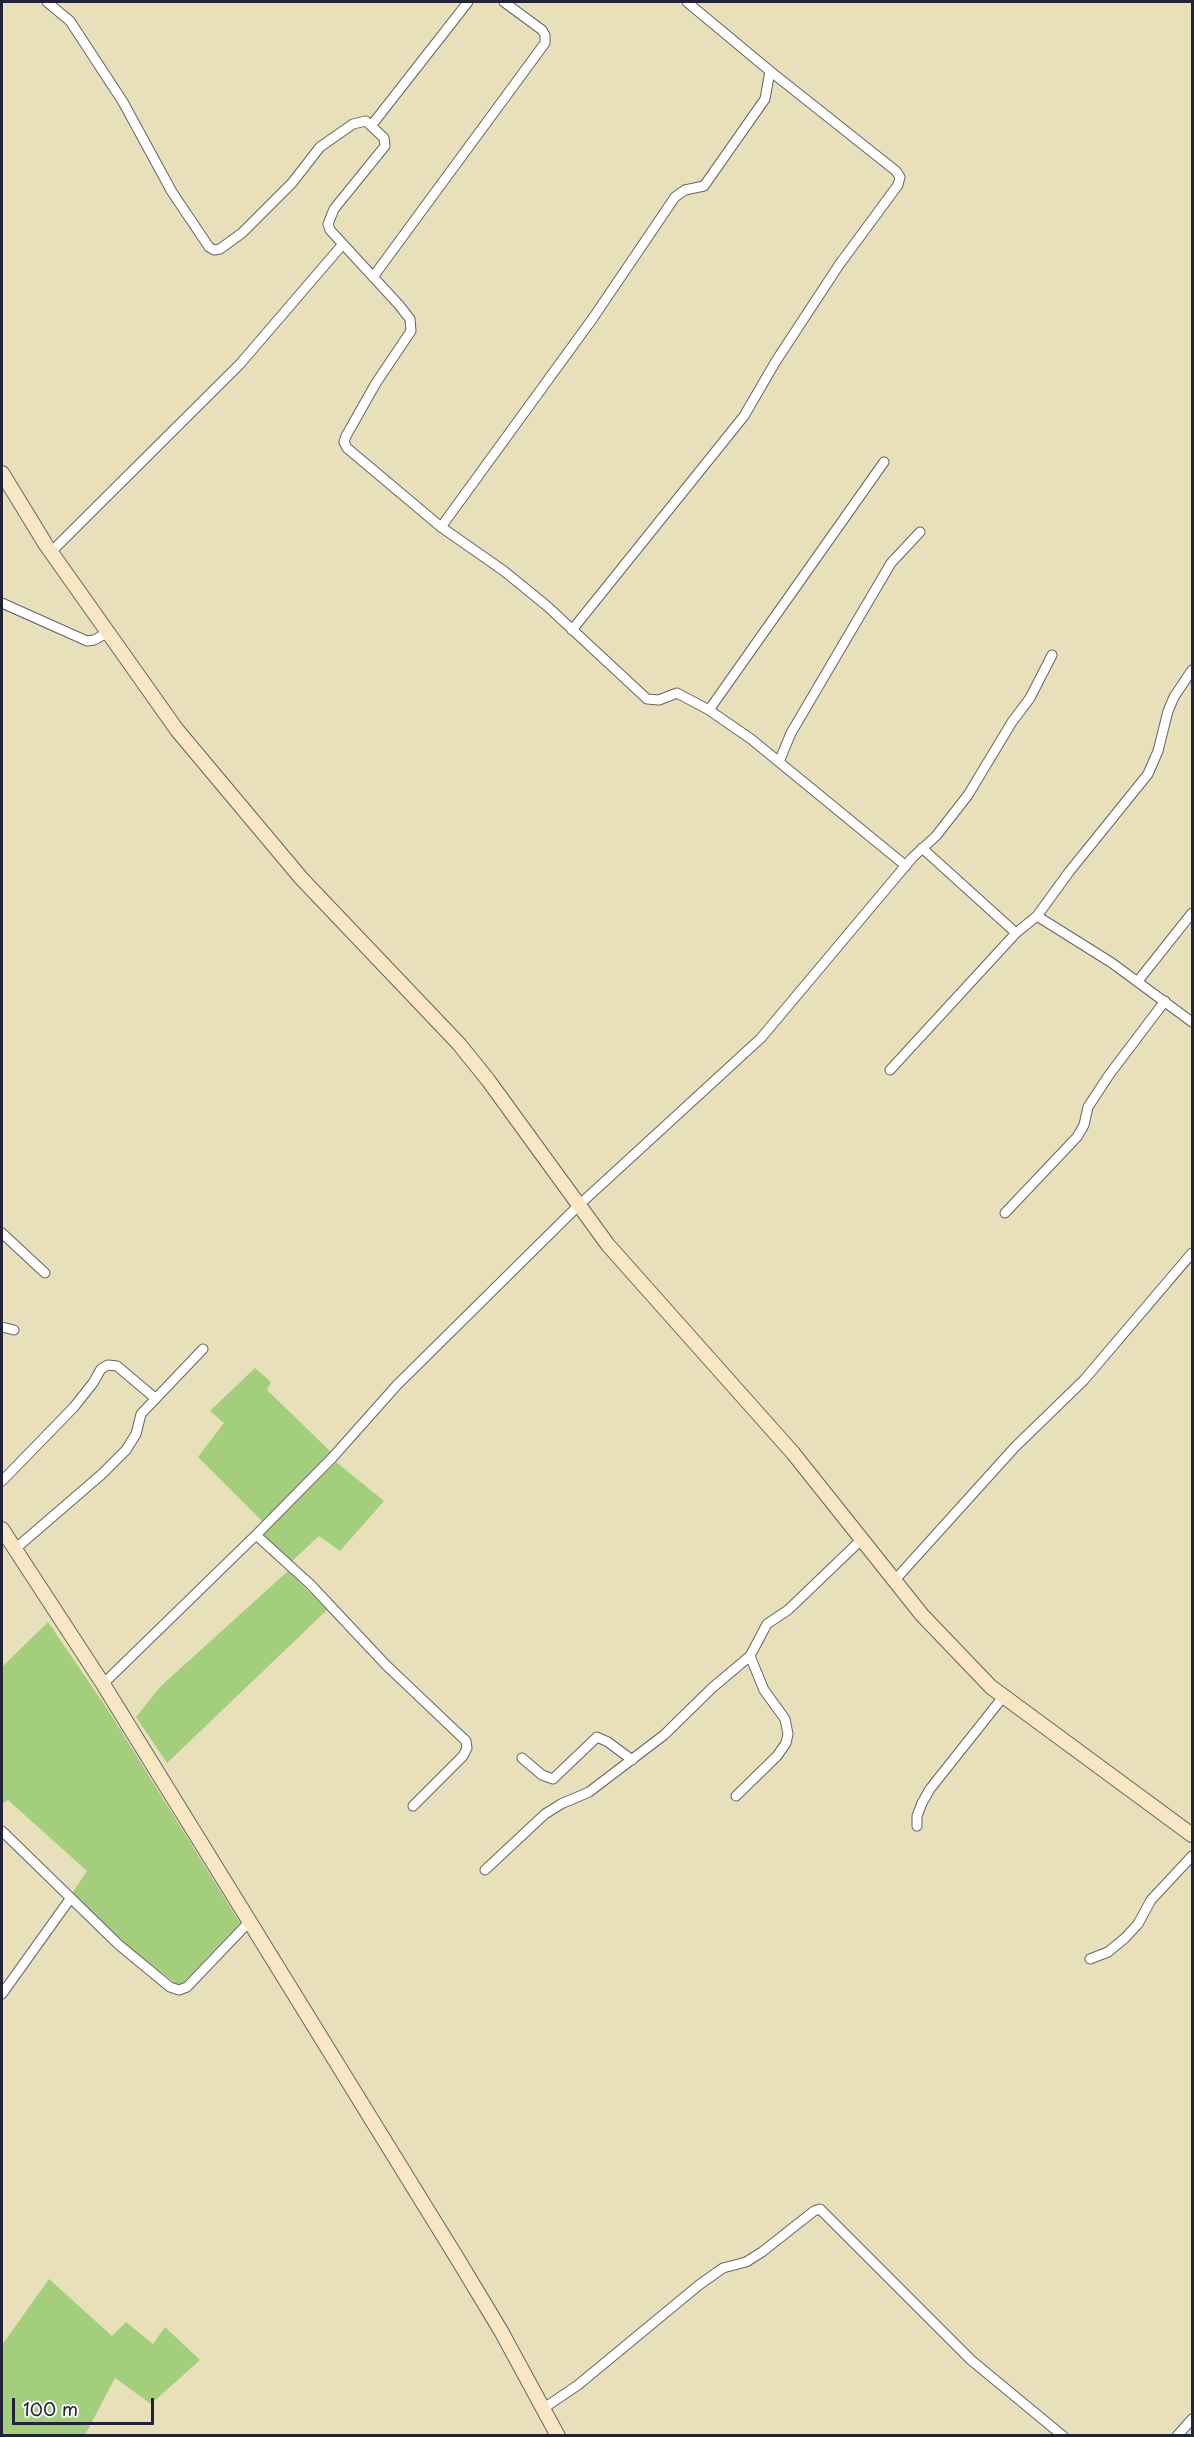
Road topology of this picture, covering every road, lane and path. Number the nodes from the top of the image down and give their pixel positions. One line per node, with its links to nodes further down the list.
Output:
1 (47, 2): 6 (street)
2 (468, 2): 6 (street)
3 (504, 2): 8 (street)
4 (687, 2): 5 (street)
5 (770, 71): 11 (street); 15 (street)
6 (371, 126): 7 (street)
7 (343, 244): 8 (street); 13 (street)
8 (374, 277): 11 (street)
9 (884, 462): 19 (street)
10 (2, 473): 13 (street)
11 (441, 527): 15 (street)
12 (920, 532): 20 (street)
13 (51, 552): 16 (street)
14 (2, 606): 16 (street)
15 (573, 630): 19 (street)
16 (107, 633): 30 (street)
17 (1052, 655): 21 (street)
18 (1192, 670): 24 (street)
19 (709, 710): 20 (street)
20 (779, 762): 22 (street)
21 (922, 848): 22 (street); 25 (street)
22 (906, 866): 30 (street)
23 (1192, 913): 26 (street)
24 (1036, 916): 25 (street); 26 (street)
25 (1016, 933): 29 (street)
26 (1138, 981): 27 (street)
27 (1165, 1001): 28 (street); 31 (street)
28 (1192, 1022)
29 (890, 1070)
30 (579, 1205): 41 (street); 42 (street)
31 (1005, 1213)
32 (2, 1233): 34 (street)
33 (1192, 1253): 44 (street)
34 (45, 1273)
35 (2, 1327): 36 (street)
36 (14, 1330)
37 (203, 1349): 38 (street)
38 (156, 1398): 39 (street); 43 (street)
39 (2, 1481)
40 (2, 1529): 43 (street)
41 (256, 1535): 46 (street); 51 (street)
42 (861, 1540): 44 (street); 45 (street)
43 (15, 1549): 46 (street)
44 (894, 1581): 47 (street)
45 (750, 1656): 49 (street); 50 (street)
46 (103, 1684): 58 (street)
47 (1003, 1697): 52 (street); 54 (street)
48 (522, 1758): 49 (street)
49 (632, 1760): 56 (street)
50 (736, 1797)
51 (413, 1806)
52 (917, 1826)
53 (2, 1831): 57 (street)
54 (1192, 1835)
55 (1192, 1856): 59 (street)
56 (485, 1870)
57 (70, 1899): 58 (street); 60 (street)
58 (250, 1921): 61 (street)
59 (1090, 1959)
60 (2, 1994)
61 (544, 2408): 63 (street); 64 (street)
62 (1192, 2419): 65 (street)
63 (558, 2436)
64 (1063, 2436)
65 (1177, 2436)

